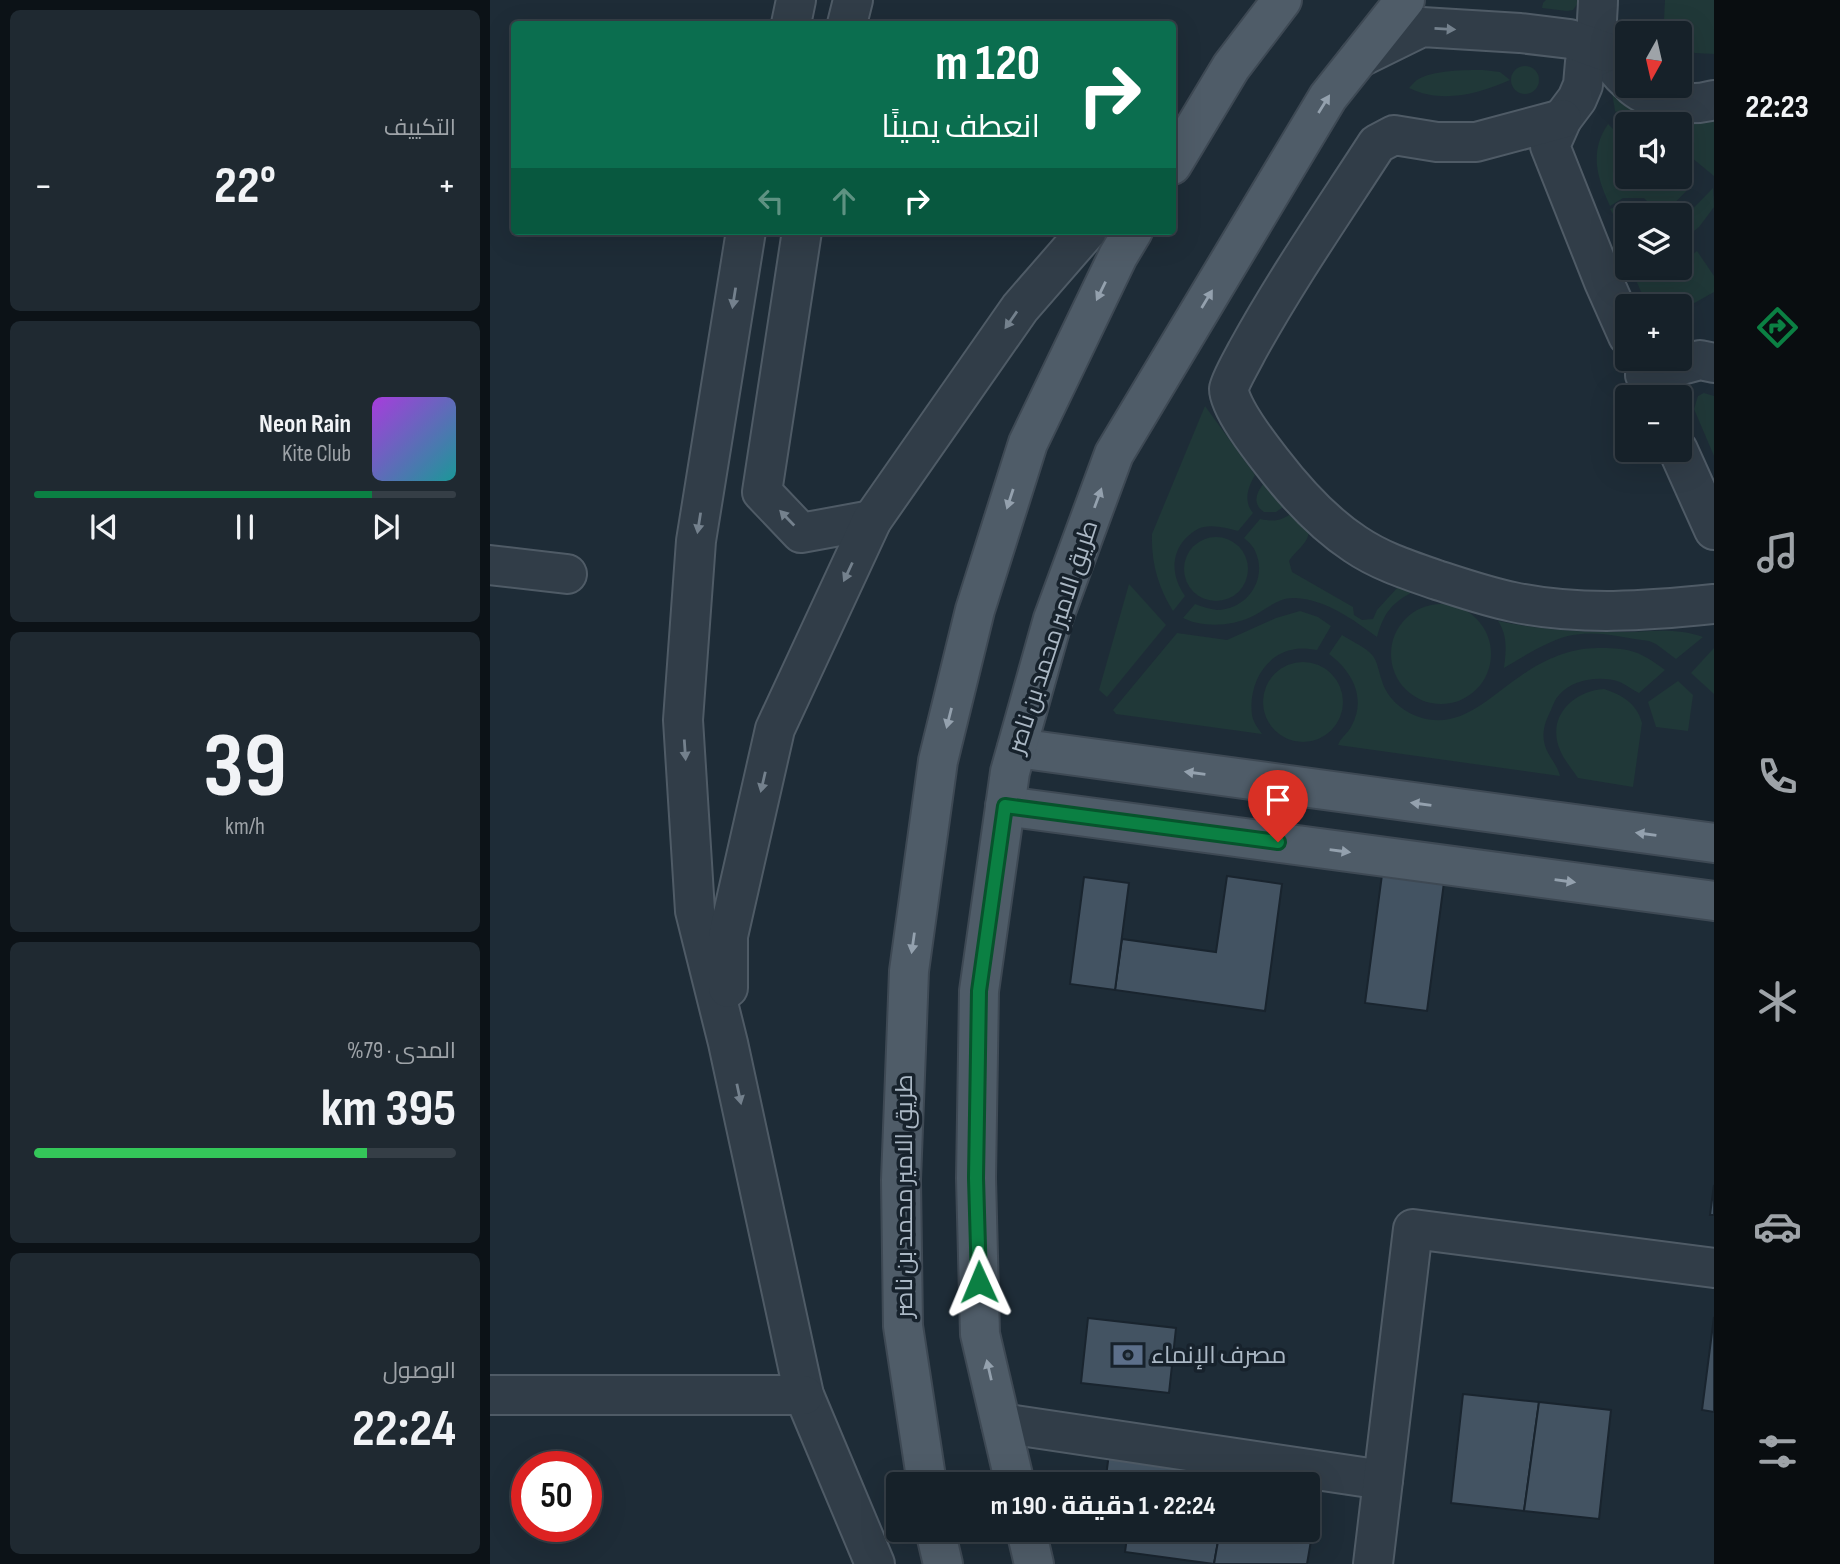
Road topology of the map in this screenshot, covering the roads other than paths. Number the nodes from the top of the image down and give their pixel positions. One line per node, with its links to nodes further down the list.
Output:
1 (796, 0): 6 (street)
2 (853, 0): 7 (street)
3 (1282, 0): 12 (main road)
4 (1405, 0): 8 (main road, طريق الامير محمد بن ناصر)
5 (1598, 0): 9 (street)
6 (792, 21)
7 (848, 21)
8 (1359, 58): 10 (street, one-way to 10); 31 (main road, طريق الامير محمد بن ناصر, one-way to 8)
9 (1615, 62)
10 (1615, 65)
11 (1615, 66): 15 (street)
12 (1231, 67): 16 (street); 17 (main road)
13 (1664, 98): 14 (street)
14 (1714, 100)
15 (1562, 119): 22 (street); 30 (street)
16 (1176, 129)
17 (1176, 158)
18 (745, 235): 35 (street, one-way to 35)
19 (801, 235): 26 (street, one-way to 19)
20 (1084, 235): 26 (street, one-way to 26)
21 (1131, 235): 40 (main road, طريق الامير محمد بن ناصر, one-way to 40)
22 (1615, 307)
23 (1714, 363): 24 (street)
24 (1646, 377)
25 (1683, 462): 27 (street)
26 (872, 520): 35 (street, one-way to 35)
27 (1714, 530)
28 (490, 565): 29 (street)
29 (567, 573)
30 (1714, 604)
31 (1017, 748): 32 (main road, طريق الامير محمد بن ناصر); 33 (main road, one-way to 31)
32 (1005, 806): 34 (main road, one-way to 34); 39 (main road, طريق الامير محمد بن ناصر, one-way to 32)
33 (1714, 843)
34 (1714, 901)
35 (728, 1043): 38 (street, one-way to 38)
36 (1714, 1268): 42 (street)
37 (490, 1395): 38 (street)
38 (804, 1395): 45 (street)
39 (1001, 1423): 41 (main road, طريق الامير محمد بن ناصر); 42 (street)
40 (925, 1472)
41 (1012, 1472)
42 (1383, 1480): 48 (street)
43 (938, 1542): 46 (main road)
44 (1029, 1542): 47 (main road)
45 (876, 1564)
46 (943, 1564)
47 (1034, 1564)
48 (1373, 1564)

